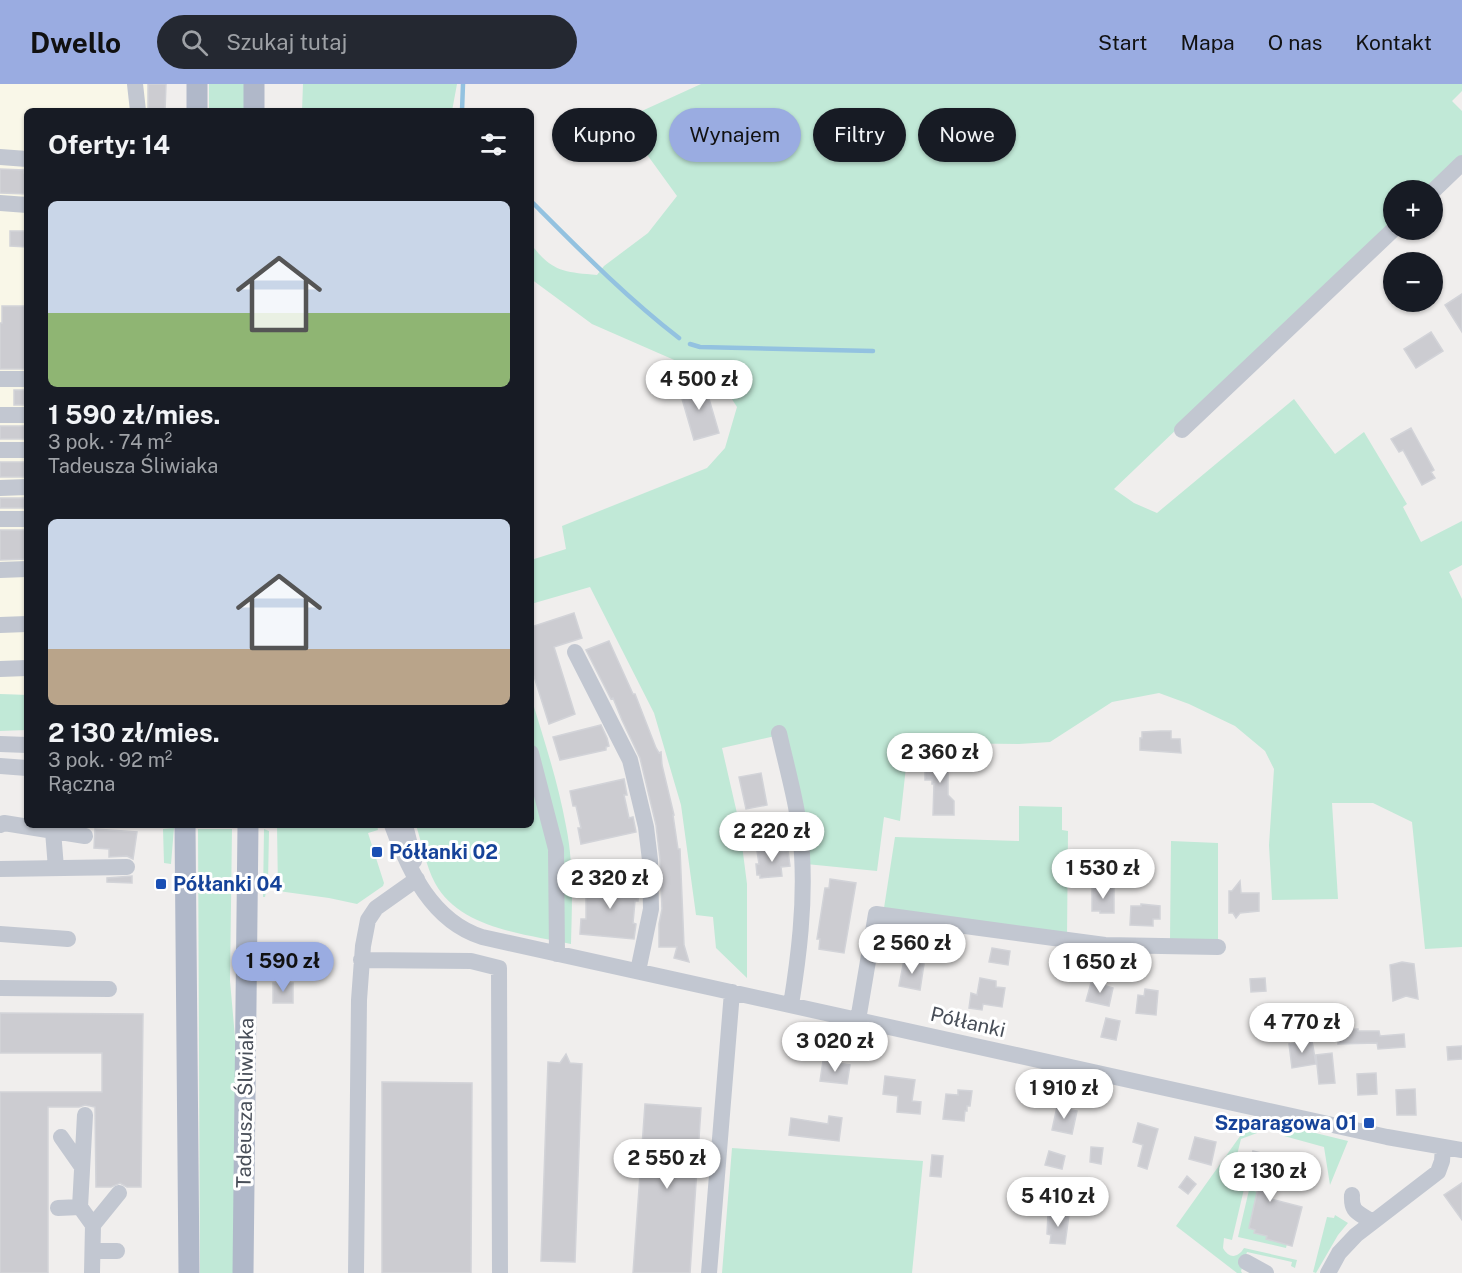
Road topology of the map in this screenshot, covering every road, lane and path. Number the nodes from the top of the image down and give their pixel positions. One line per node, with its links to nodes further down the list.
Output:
1 (135, 84): 4 (street)
2 (197, 84): 5 (main road)
3 (254, 84): 6 (main road)
4 (138, 108)
5 (197, 108)
6 (254, 108)
7 (0, 157): 8 (street)
8 (24, 159)
9 (1462, 163): 10 (street)
10 (1443, 181)
11 (0, 203): 12 (street)
12 (24, 205)
13 (1383, 240): 18 (street)
14 (0, 379): 15 (street)
15 (24, 379)
16 (0, 415): 17 (street)
17 (24, 415)
18 (1182, 430)
19 (0, 450): 20 (street)
20 (24, 450)
21 (24, 487): 22 (street)
22 (0, 488)
23 (0, 519): 24 (street)
24 (24, 519)
25 (0, 570): 26 (street)
26 (24, 570)
27 (24, 624): 28 (street)
28 (0, 625)
29 (575, 652): 51 (street)
30 (24, 668): 31 (street)
31 (0, 669)
32 (779, 733): 62 (street)
33 (0, 744): 34 (street)
34 (24, 745)
35 (534, 765): 56 (street)
36 (0, 766): 37 (street)
37 (24, 768)
38 (0, 825): 39 (street)
39 (24, 826)
40 (35, 828): 45 (street)
41 (185, 828): 79 (main road)
42 (248, 828): 80 (main road, Tadeusza Śliwiaka)
43 (393, 828): 52 (street, Półłanki)
44 (406, 828): 52 (street, Półłanki)
45 (53, 831): 46 (street); 48 (street)
46 (85, 836)
47 (127, 867): 48 (street)
48 (56, 868): 49 (street)
49 (0, 869)
50 (597, 872): 51 (street)
51 (651, 875): 58 (street)
52 (417, 879): 56 (street, Półłanki); 57 (street)
53 (0, 934): 54 (street)
54 (68, 939)
55 (1218, 947): 63 (street)
56 (557, 954): 58 (street, Półłanki)
57 (362, 960): 81 (street); 82 (street)
58 (638, 971): 61 (street, Półłanki)
59 (0, 988): 60 (street)
60 (109, 989)
61 (732, 992): 62 (street, Półłanki); 83 (street)
62 (791, 1005): 63 (street, Półłanki)
63 (858, 1020): 66 (street, Półłanki)
64 (85, 1115): 68 (street)
65 (61, 1137): 68 (street)
66 (1443, 1147): 67 (street, Półłanki); 73 (street)
67 (1462, 1150)
68 (82, 1167): 71 (street)
69 (119, 1193): 74 (street)
70 (1352, 1195): 73 (street)
71 (80, 1207): 72 (street); 74 (street)
72 (58, 1208)
73 (1372, 1222): 85 (street)
74 (93, 1225): 75 (street)
75 (93, 1251): 76 (street); 78 (street)
76 (117, 1251)
77 (1246, 1262): 84 (street)
78 (92, 1273)
79 (189, 1273)
80 (243, 1273)
81 (356, 1273)
82 (500, 1273)
83 (709, 1273)
84 (1266, 1273)
85 (1328, 1273)

